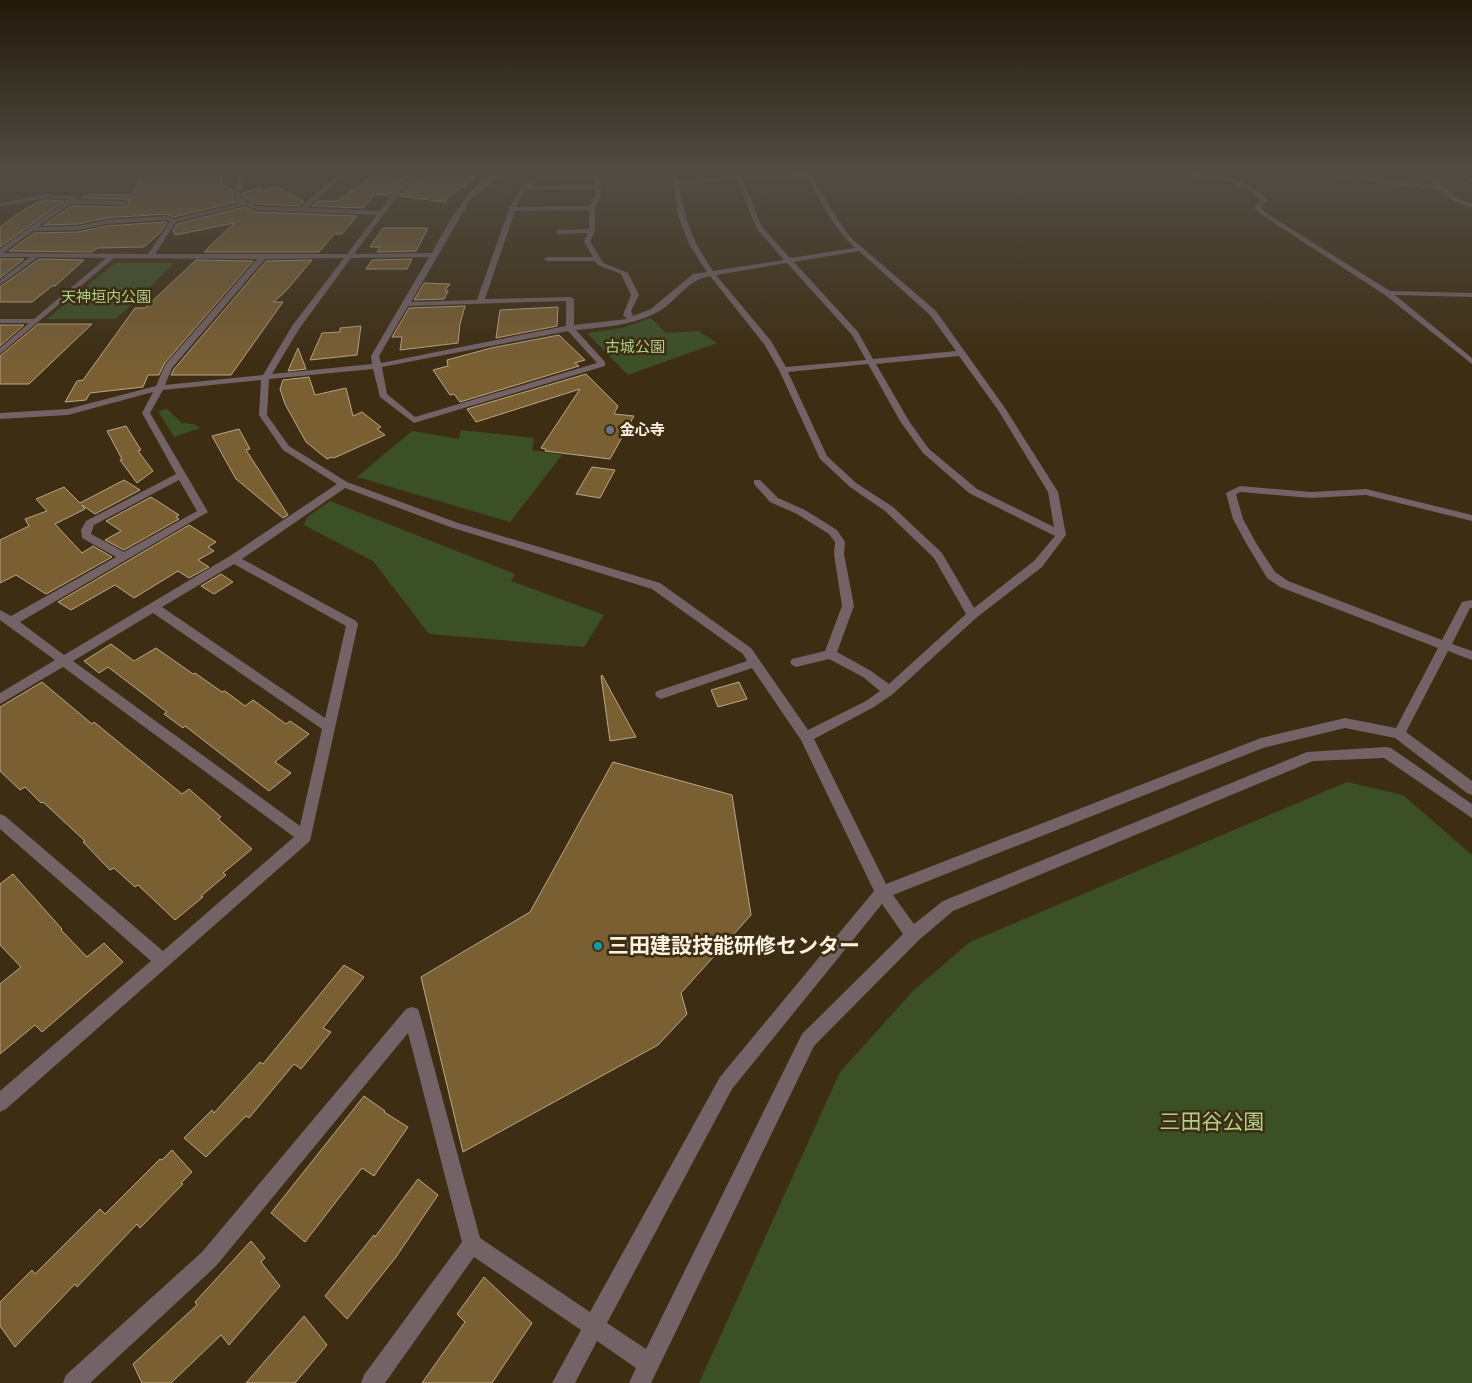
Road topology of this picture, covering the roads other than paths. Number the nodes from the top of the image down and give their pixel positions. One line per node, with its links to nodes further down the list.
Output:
1 (23, 236): 12 (street)
2 (164, 236): 16 (street)
3 (365, 236): 17 (street)
4 (444, 236): 14 (street)
5 (503, 236): 26 (street)
6 (590, 236): 19 (street)
7 (689, 236): 22 (street)
8 (766, 236): 21 (street)
9 (846, 236): 11 (street)
10 (1300, 236): 24 (street)
11 (861, 249): 21 (street); 33 (street)
12 (0, 254): 13 (street)
13 (37, 255): 15 (street); 23 (street)
14 (432, 255): 17 (street); 27 (street)
15 (112, 256): 16 (street); 30 (street)
16 (150, 256): 18 (street)
17 (349, 256): 18 (street); 38 (street)
18 (263, 257): 39 (street)
19 (597, 259): 20 (street); 28 (street)
20 (547, 260)
21 (790, 261): 22 (street); 34 (street)
22 (711, 274): 28 (street); 37 (street)
23 (0, 283)
24 (1388, 293): 25 (street); 35 (street)
25 (1472, 296)
26 (480, 302): 27 (street); 31 (street)
27 (405, 304): 36 (street)
28 (633, 320): 31 (street)
29 (0, 321): 30 (street)
30 (36, 321): 32 (street)
31 (570, 328): 36 (street); 36 (street)
32 (0, 352)
33 (962, 353): 34 (street); 45 (street)
34 (872, 362): 37 (street); 45 (street)
35 (1472, 362)
36 (376, 366): 38 (street)
37 (783, 370): 51 (street)
38 (265, 378): 39 (street); 43 (street)
39 (160, 388): 40 (street); 41 (street)
40 (0, 416)
41 (182, 476): 46 (street); 46 (street)
42 (757, 482): 54 (street)
43 (344, 484): 47 (street); 58 (street)
44 (1472, 518): 53 (street)
45 (1061, 534): 51 (street)
46 (124, 557): 52 (street)
47 (234, 559): 49 (street); 62 (street)
48 (1472, 604): 53 (street)
49 (154, 607): 56 (street); 62 (street)
50 (0, 614): 52 (street)
51 (972, 615): 59 (street)
52 (11, 622): 56 (street)
53 (1443, 646): 55 (street); 63 (street)
54 (830, 654): 57 (street); 59 (street)
55 (1472, 656)
56 (63, 662): 61 (street); 68 (street)
57 (796, 662)
58 (755, 663): 60 (street); 64 (street)
59 (889, 691): 64 (street)
60 (661, 694)
61 (0, 699)
62 (329, 726): 68 (street)
63 (1399, 734): 65 (street); 69 (street)
64 (806, 737): 69 (street)
65 (1472, 789)
66 (1472, 812): 70 (street)
67 (0, 820): 71 (street)
68 (305, 837): 71 (street)
69 (882, 892): 70 (street); 74 (street)
70 (913, 935): 75 (street)
71 (163, 961): 72 (street)
72 (0, 1103)
73 (472, 1244): 74 (street); 76 (street); 77 (street)
74 (594, 1328): 75 (street); 78 (street)
75 (650, 1364): 79 (street)
76 (74, 1383)
77 (372, 1383)
78 (564, 1383)
79 (640, 1383)

